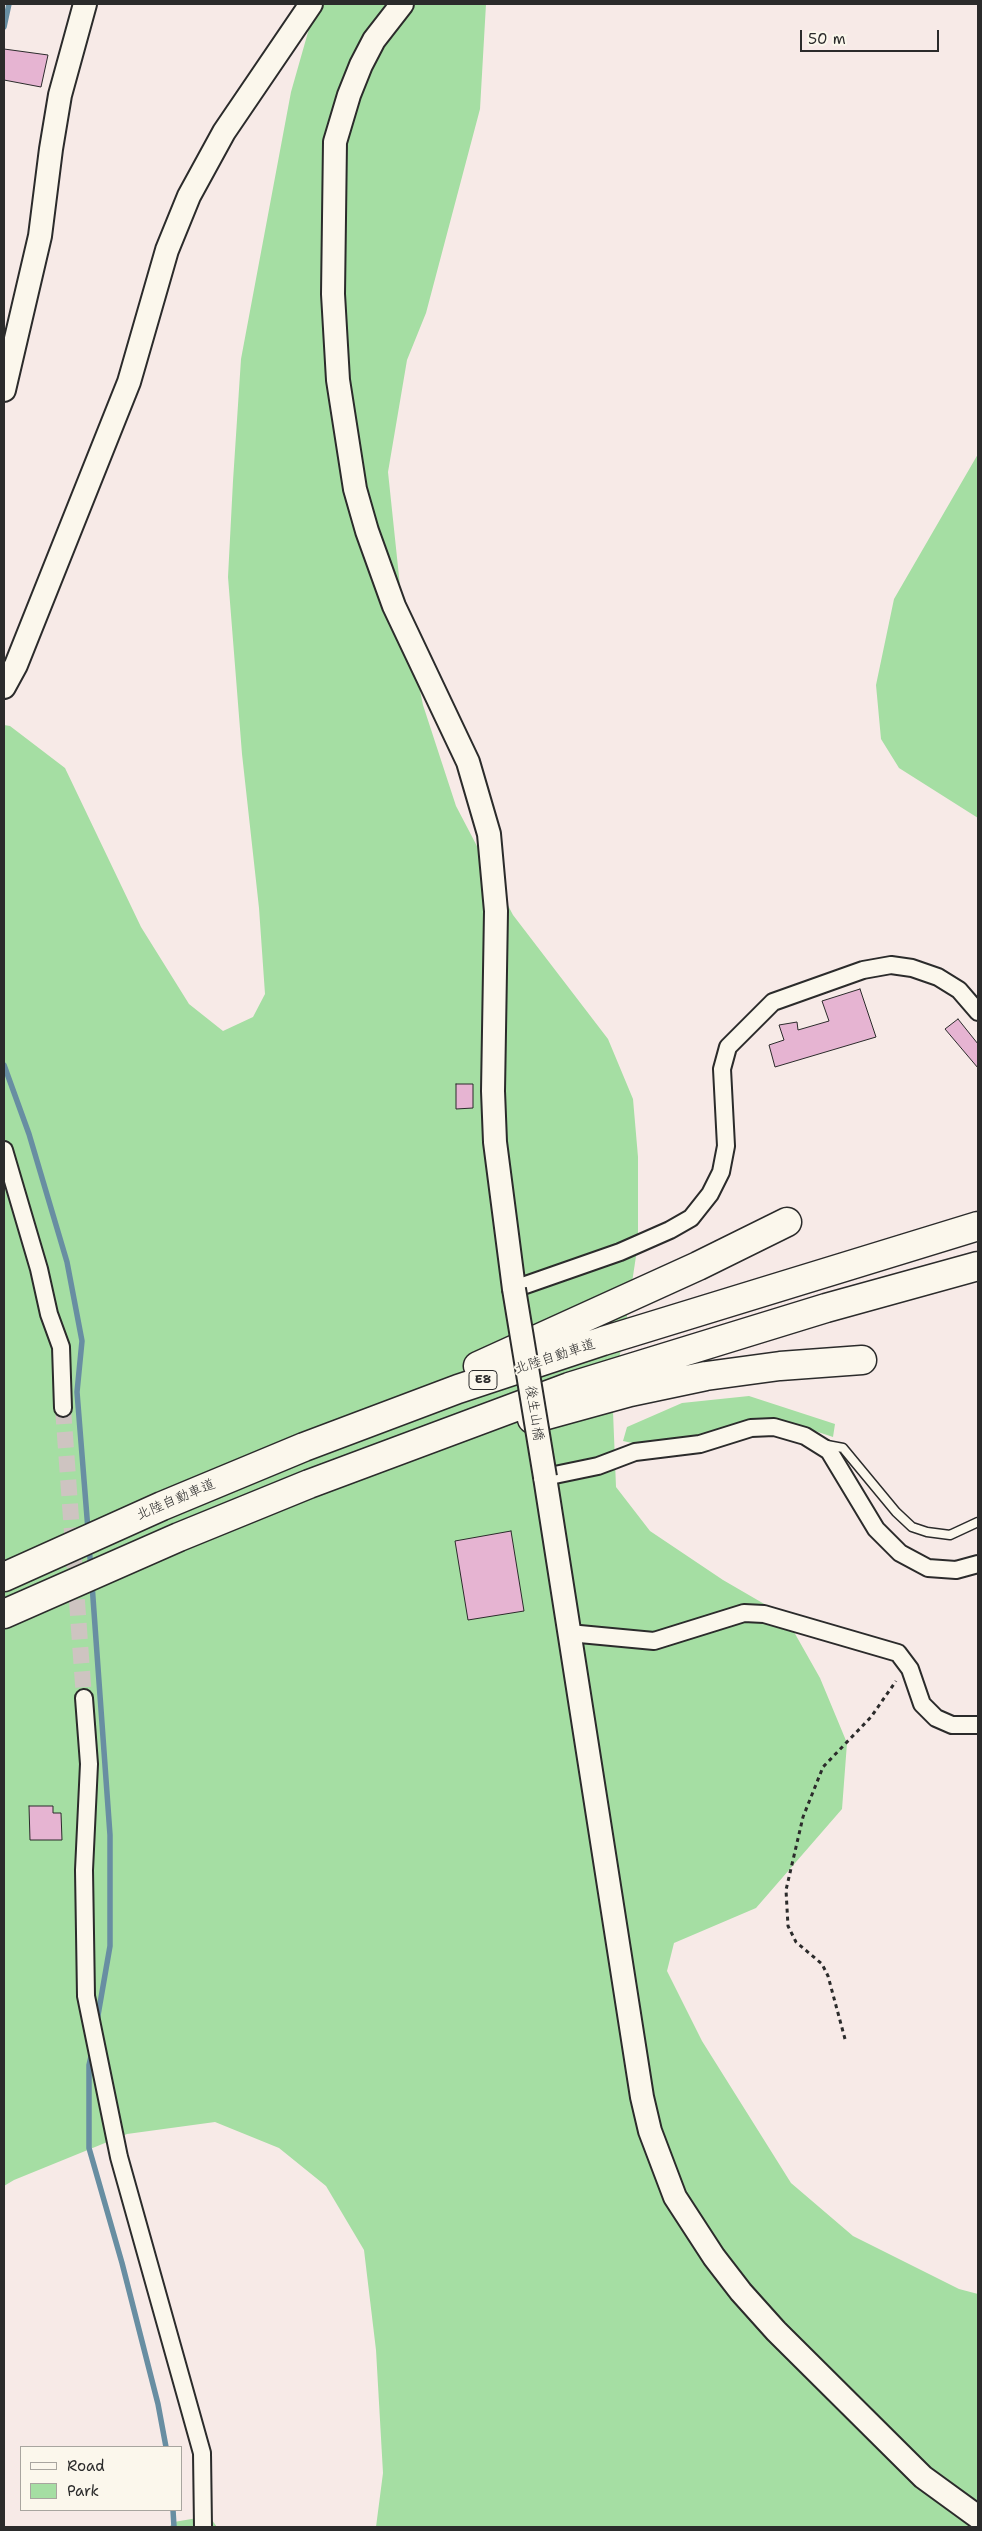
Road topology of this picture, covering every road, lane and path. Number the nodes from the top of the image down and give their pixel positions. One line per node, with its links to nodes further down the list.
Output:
1 (86, 4): 4 (street)
2 (310, 4): 5 (street)
3 (402, 4): 11 (street, 後生山橋)
4 (4, 390)
5 (4, 687)
6 (978, 1012): 11 (street)
7 (4, 1150): 13 (street)
8 (787, 1222): 15 (highway)
9 (978, 1226): 15 (highway, 北陸自動車道 / E8)
10 (978, 1266): 18 (highway)
11 (514, 1289): 16 (street, 後生山橋, bridge)
12 (862, 1360): 18 (highway)
13 (64, 1408)
14 (815, 1442): 16 (street); 17 (lane); 19 (street)
15 (304, 1447): 20 (highway, 北陸自動車道 / E8)
16 (545, 1477): 22 (street, 後生山橋)
17 (978, 1522)
18 (179, 1537): 21 (highway)
19 (978, 1564)
20 (4, 1577)
21 (4, 1614)
22 (569, 1633): 23 (street); 27 (street, 後生山橋)
23 (910, 1669): 25 (street); 26 (path)
24 (84, 1698): 28 (street)
25 (978, 1725)
26 (845, 2039)
27 (978, 2517)
28 (204, 2527)

